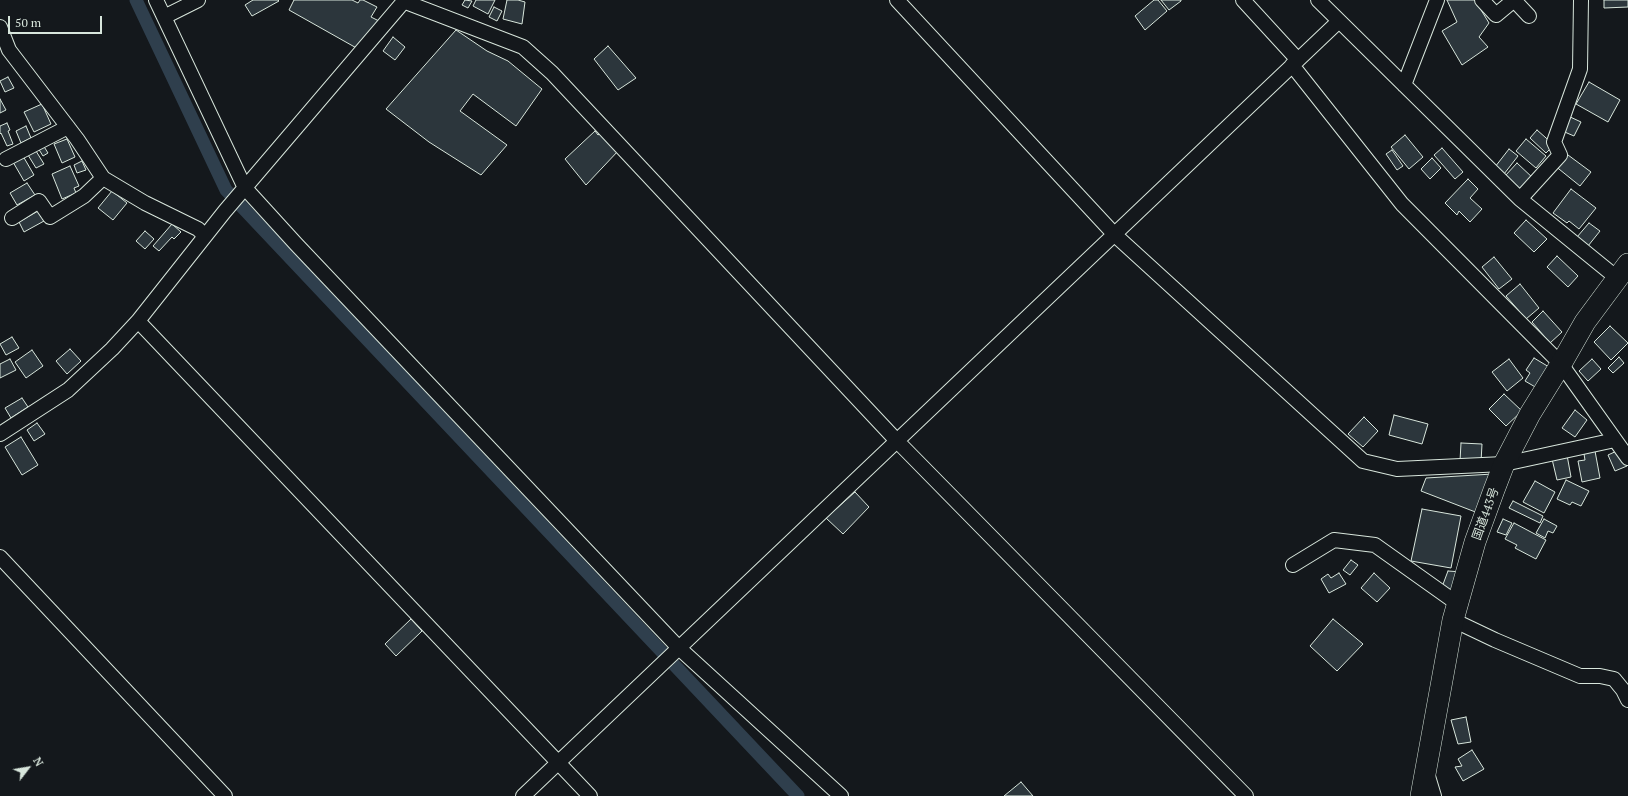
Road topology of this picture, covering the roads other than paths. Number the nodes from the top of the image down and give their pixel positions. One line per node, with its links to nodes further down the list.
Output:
1 (156, 0): 12 (street)
2 (198, 0): 12 (street)
3 (897, 0): 23 (street)
4 (1243, 0): 15 (street)
5 (1318, 0): 13 (street)
6 (1437, 0): 16 (street)
7 (1482, 0): 8 (street)
8 (1514, 0): 11 (street)
9 (1582, 0): 21 (street)
10 (404, 1): 20 (street); 30 (street)
11 (1529, 16)
12 (164, 17): 20 (street)
13 (1339, 21): 15 (street); 16 (street)
14 (0, 27): 17 (street)
15 (1295, 63): 23 (street); 27 (street)
16 (1404, 84): 21 (street)
17 (68, 127): 18 (street); 19 (street)
18 (6, 159)
19 (102, 178): 22 (street); 24 (street)
20 (244, 189): 24 (street); 36 (street)
21 (1520, 199): 25 (street)
22 (12, 218)
23 (1115, 235): 30 (street); 32 (street)
24 (205, 236): 26 (street)
25 (1622, 271): 27 (highway, 国道443号)
26 (138, 321): 28 (street); 38 (street)
27 (1561, 364): 29 (street); 32 (highway, 国道443号)
28 (0, 434)
29 (1615, 440): 31 (street); 32 (street)
30 (897, 441): 36 (street); 44 (street)
31 (1628, 458)
32 (1504, 464): 35 (highway, 国道443号)
33 (0, 557): 40 (street)
34 (1293, 565): 35 (street)
35 (1456, 612): 37 (street); 39 (highway, 国道443号)
36 (679, 648): 38 (street); 43 (street)
37 (1628, 700)
38 (559, 762): 41 (street); 42 (street)
39 (1426, 769): 45 (highway, 国道443号); 46 (street)
40 (225, 796)
41 (523, 796)
42 (590, 796)
43 (841, 796)
44 (1246, 796)
45 (1421, 796)
46 (1434, 796)

